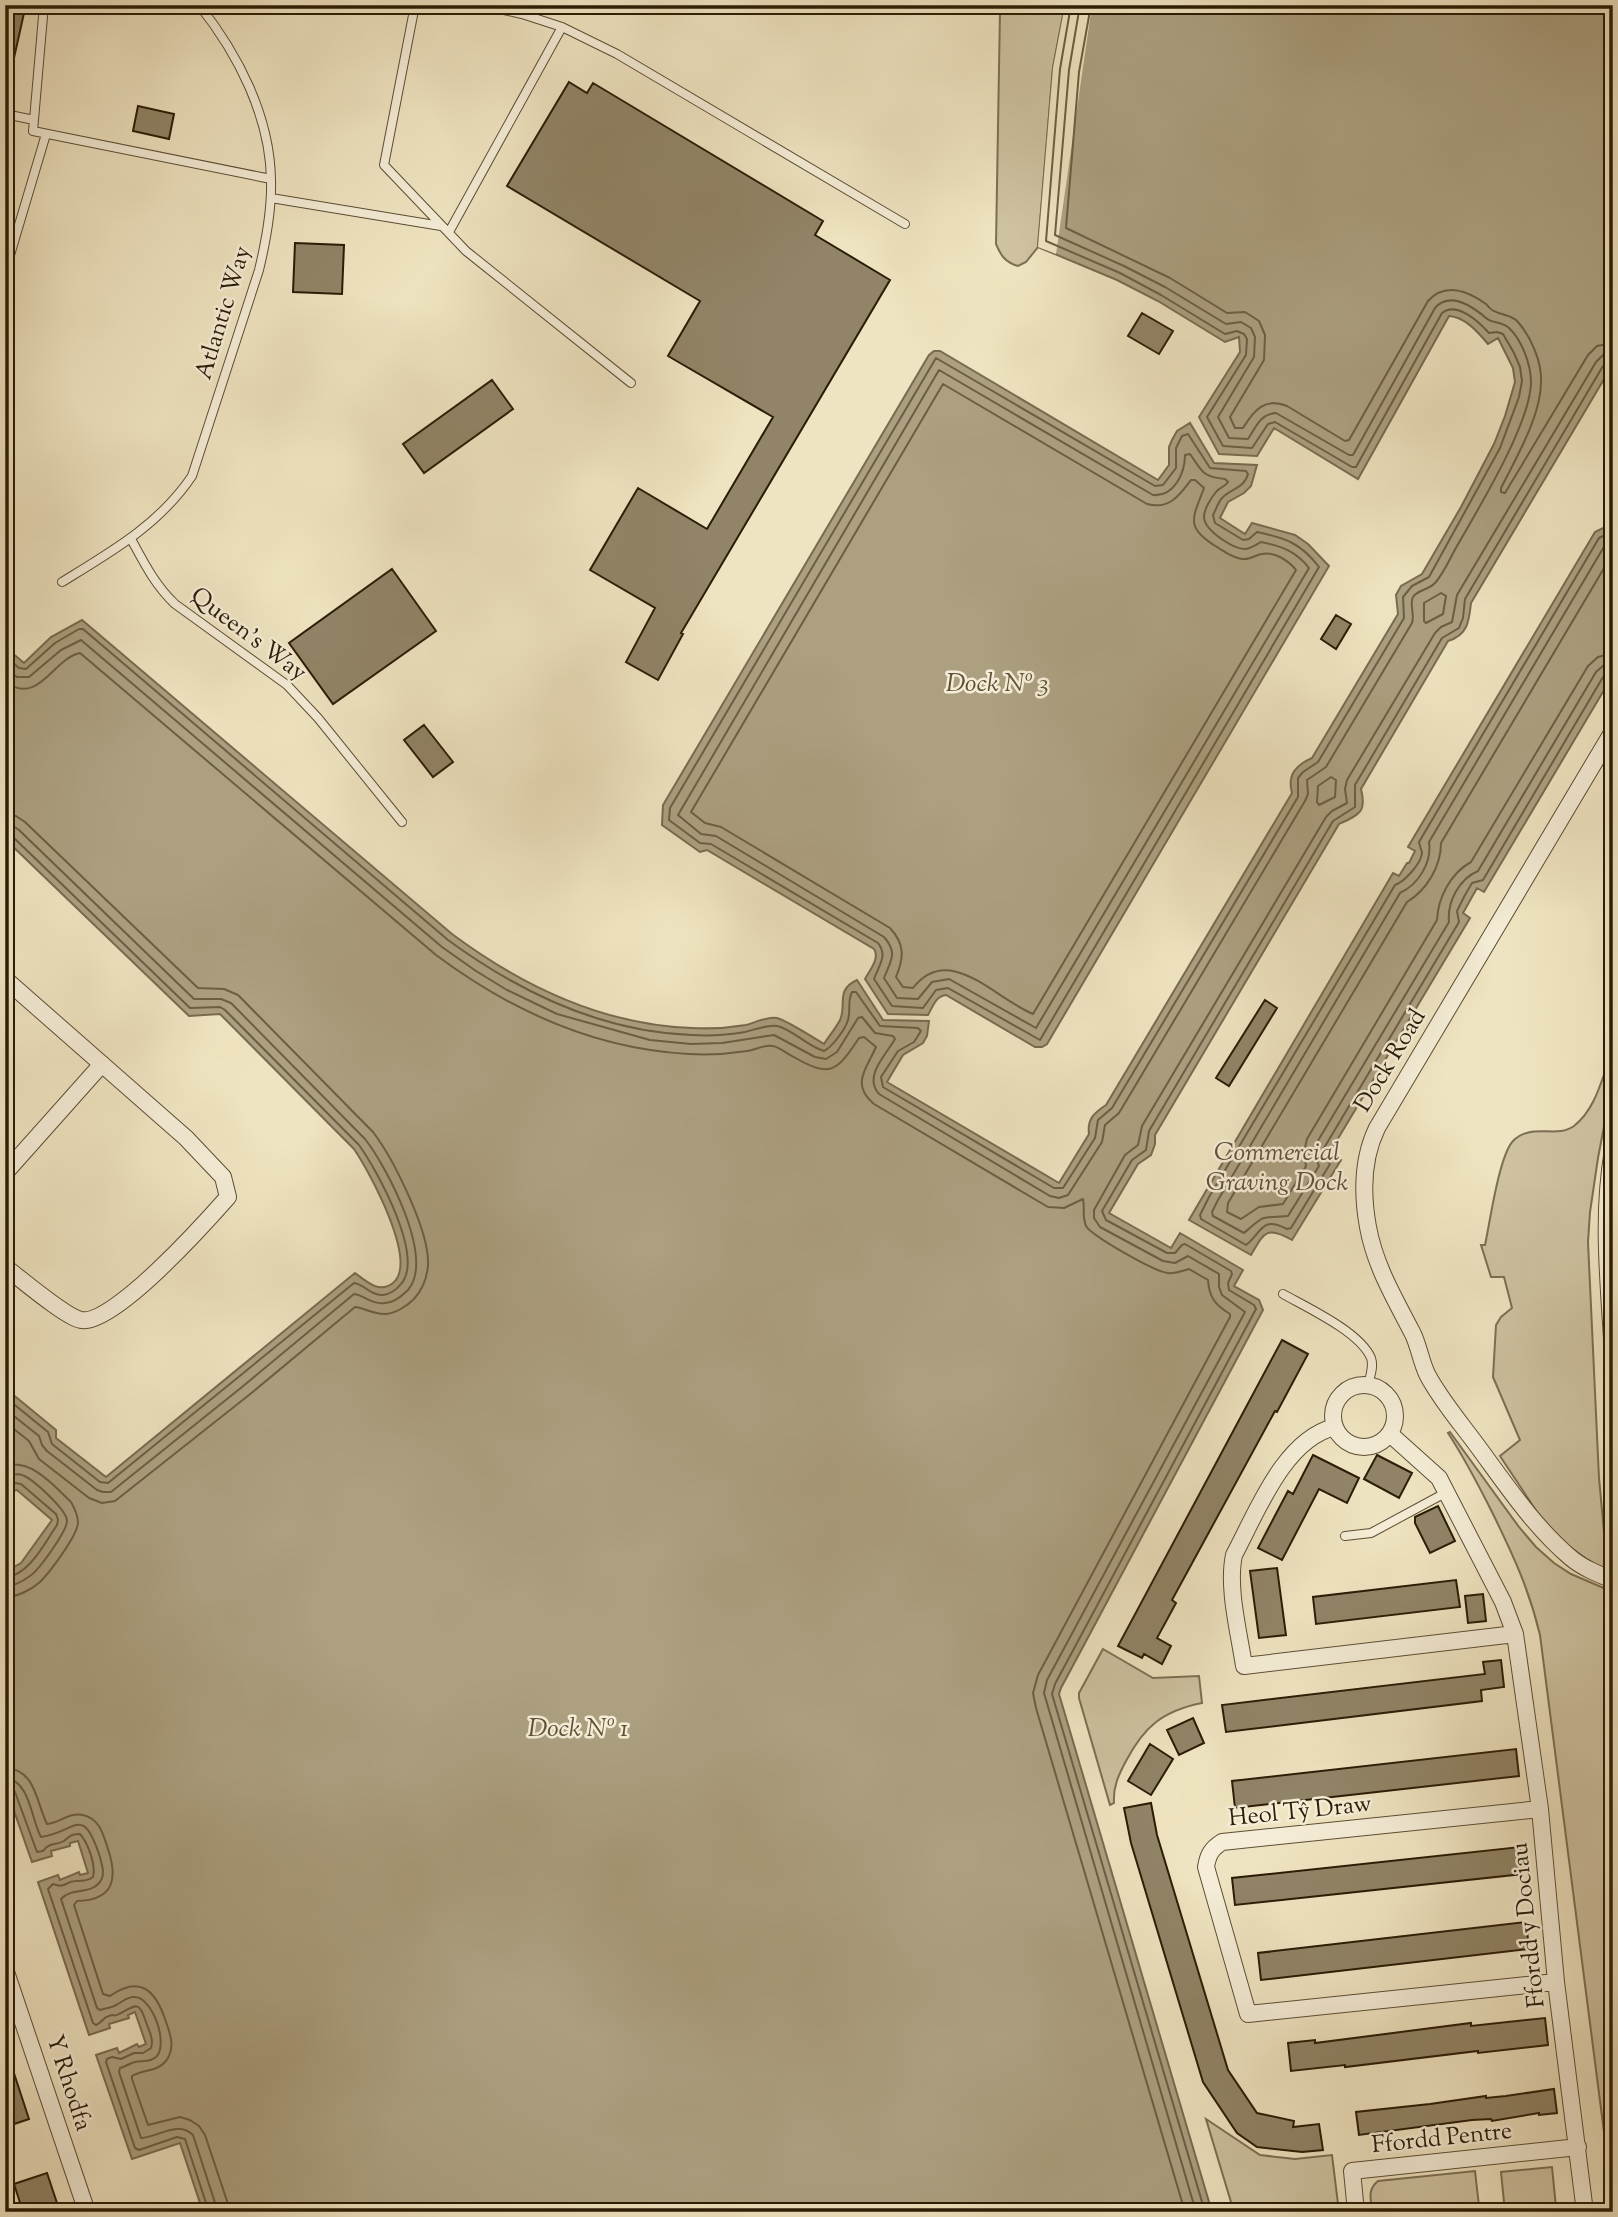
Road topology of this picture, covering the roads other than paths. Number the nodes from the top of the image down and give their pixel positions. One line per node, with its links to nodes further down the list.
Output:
1 (44, 5): 8 (lane)
2 (198, 5): 10 (lane, Atlantic Way)
3 (415, 5): 13 (lane)
4 (481, 5): 5 (lane)
5 (522, 10): 6 (lane)
6 (562, 27): 12 (lane); 13 (lane)
7 (5, 114): 8 (lane)
8 (34, 120): 9 (lane)
9 (46, 134): 10 (lane); 14 (lane)
10 (271, 179): 11 (lane, Atlantic Way)
11 (271, 198): 13 (lane); 16 (lane, Atlantic Way)
12 (905, 224)
13 (445, 229): 15 (lane)
14 (5, 272)
15 (631, 383)
16 (131, 539): 17 (lane, Atlantic Way); 19 (lane, Queen's Way)
17 (62, 582)
18 (1613, 731): 32 (street, Dock Road)
19 (402, 822)
20 (5, 979): 21 (street)
21 (102, 1064): 23 (street); 24 (street)
22 (1613, 1150): 26 (street)
23 (5, 1173)
24 (5, 1267)
25 (1283, 1294): 27 (lane)
26 (1613, 1354)
27 (1368, 1385): 28 (street); 29 (street)
28 (1335, 1427): 29 (street); 33 (street)
29 (1390, 1434): 30 (street, Ffordd y Dociau)
30 (1447, 1492): 31 (lane); 33 (street, Ffordd y Dociau)
31 (1345, 1536)
32 (1613, 1580)
33 (1515, 1634): 34 (street, Ffordd y Dociau)
34 (1540, 1809): 36 (street, Ffordd y Dociau); 36 (street, Heol Tŷ Draw)
35 (5, 1969): 37 (street, Y Rhodfa)
36 (1556, 1982): 38 (street, Ffordd y Dociau)
37 (13, 2016): 39 (street, Y Rhodfa)
38 (1578, 2147): 40 (street, Ffordd Pentre); 41 (street, Ffordd y Dociau)
39 (87, 2212)
40 (1356, 2212)
41 (1585, 2212)

